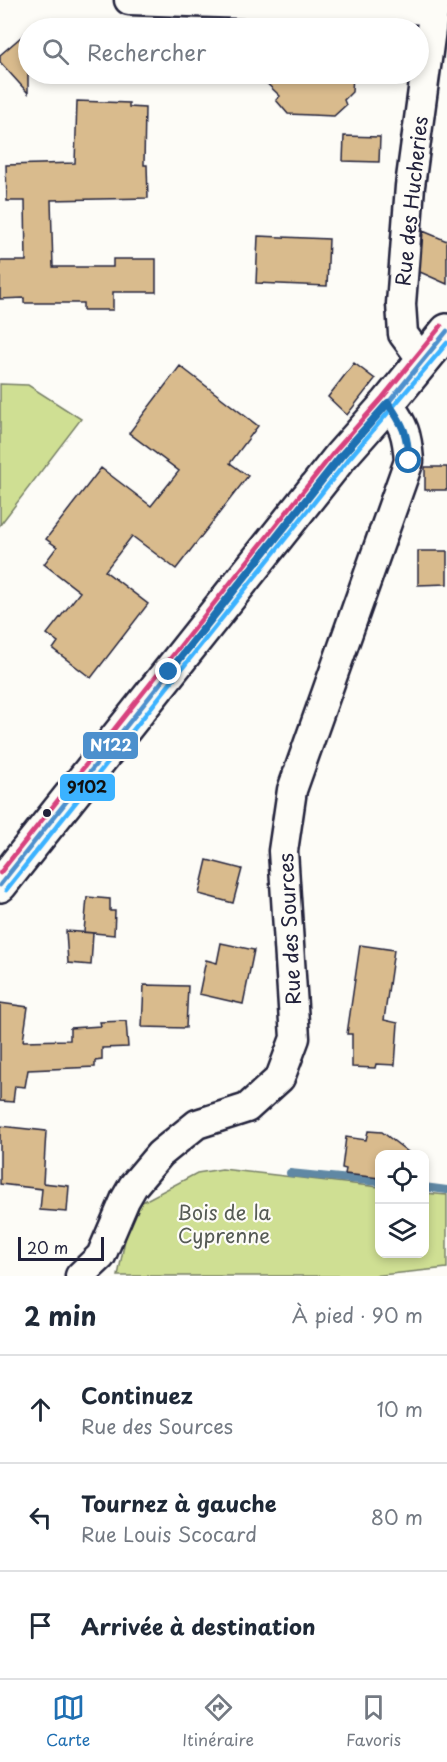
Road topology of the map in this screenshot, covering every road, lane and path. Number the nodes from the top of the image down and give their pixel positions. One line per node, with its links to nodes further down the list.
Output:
1 (129, 0): 2 (street)
2 (434, 5): 3 (street, Rue des Hucheries)
3 (429, 43)
4 (424, 84): 6 (street, Rue des Hucheries)
5 (447, 331): 6 (main road)
6 (423, 361): 7 (main road)
7 (388, 403): 8 (main road); 9 (street, Rue des Sources)
8 (0, 885)
9 (80, 1276)

